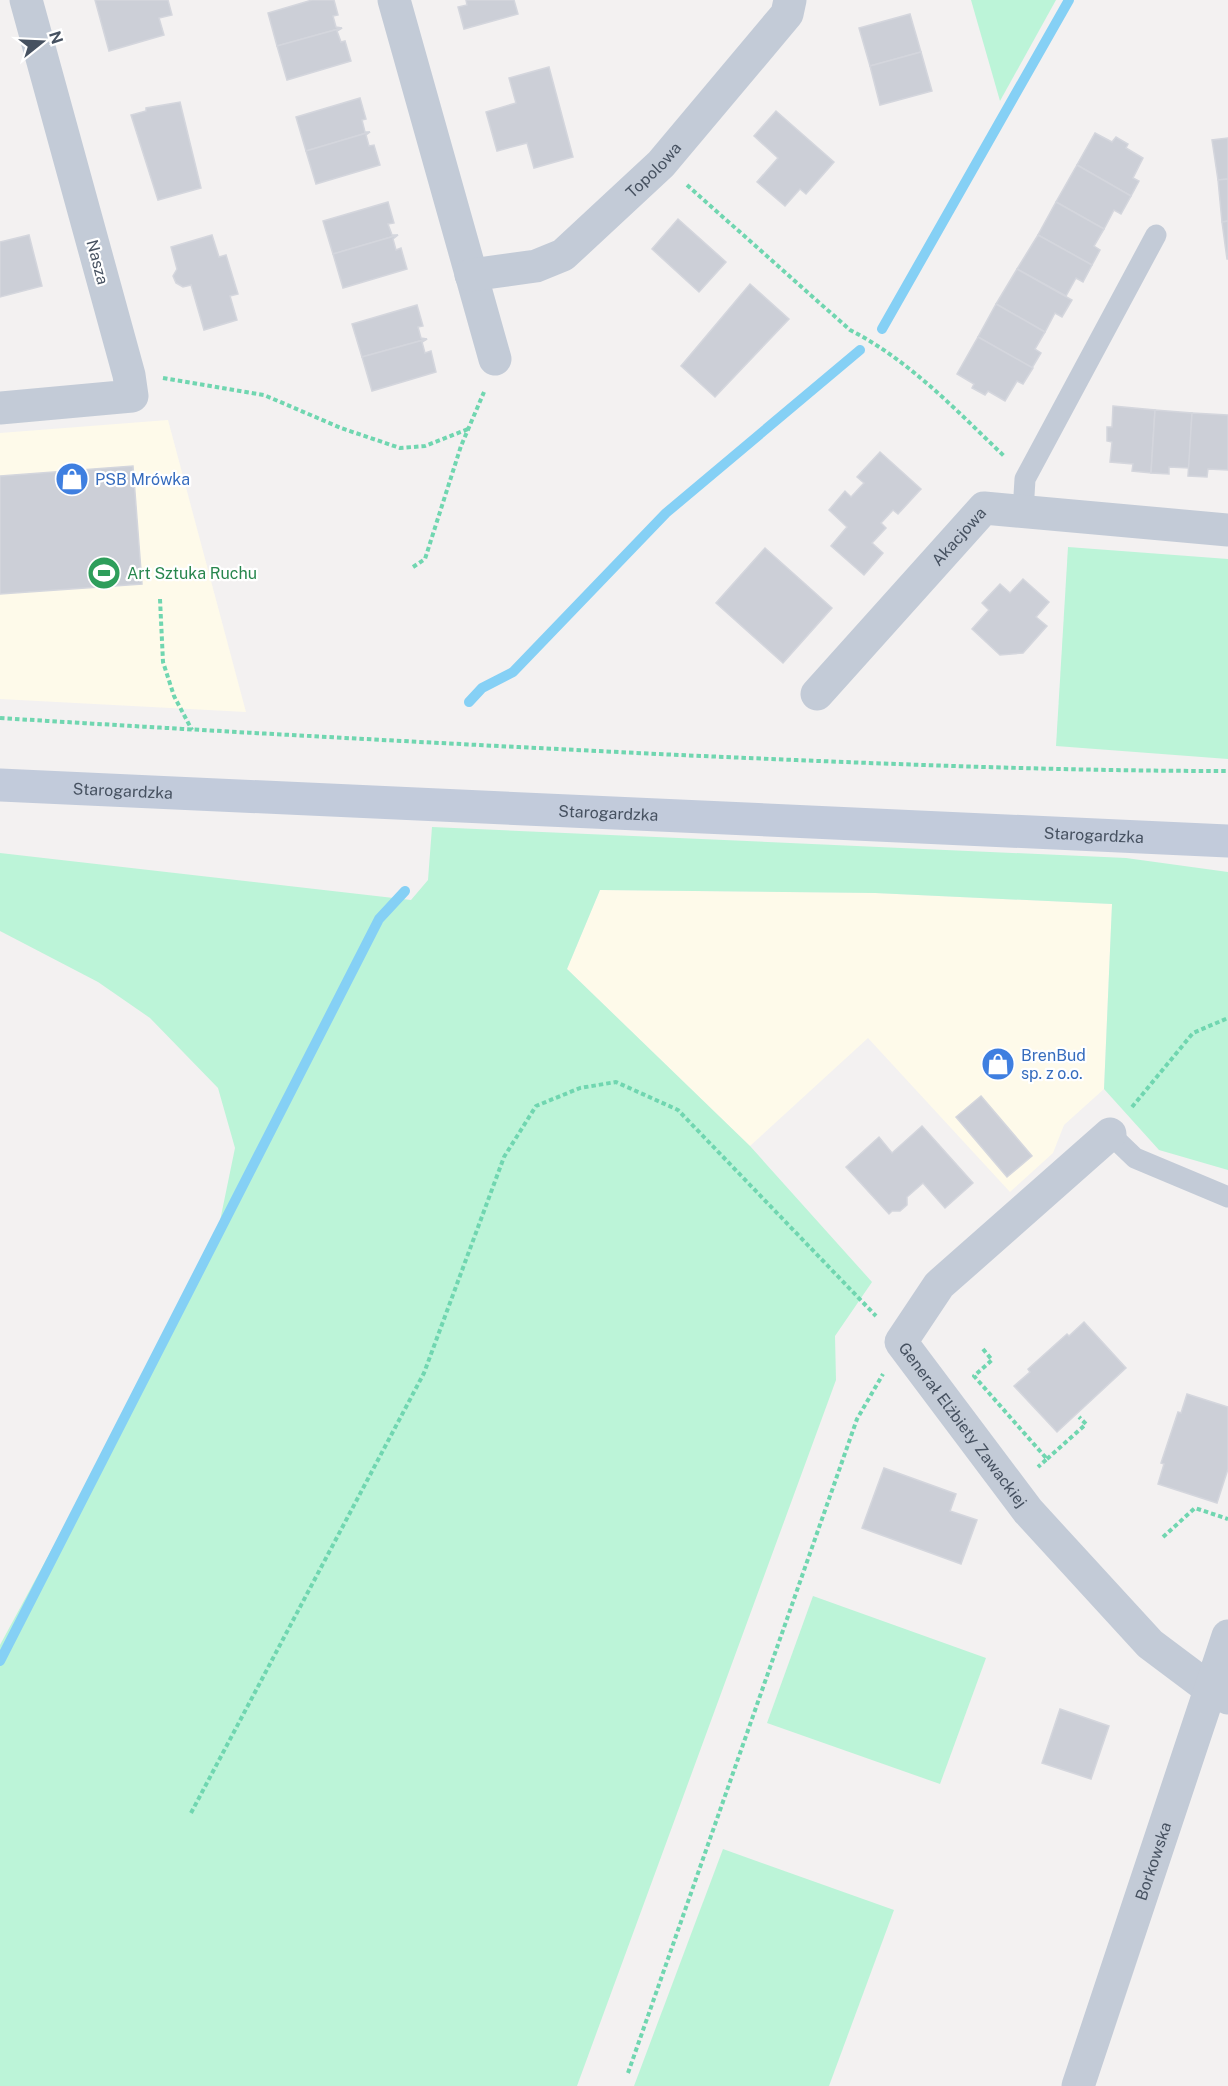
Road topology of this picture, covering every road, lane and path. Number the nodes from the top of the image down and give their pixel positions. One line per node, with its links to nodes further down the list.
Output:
1 (26, 0): 8 (street, Nasza)
2 (394, 0): 6 (street)
3 (790, 0): 4 (street, Topolowa)
4 (661, 164): 6 (street, Topolowa); 11 (path)
5 (1156, 235): 11 (lane)
6 (471, 275): 7 (street)
7 (495, 359): 10 (path)
8 (129, 375): 9 (street); 10 (path)
9 (0, 408)
10 (468, 429): 14 (path)
11 (1028, 473): 12 (lane)
12 (1023, 512): 13 (street, Akacjowa); 16 (street, Akacjowa)
13 (1228, 530)
14 (413, 567)
15 (160, 599): 18 (path)
16 (818, 694)
17 (0, 718): 18 (path)
18 (192, 730): 19 (path)
19 (1228, 771)
20 (0, 784): 21 (main road, Starogardzka)
21 (1224, 843)
22 (1228, 1017): 23 (path)
23 (1110, 1134): 24 (lane); 25 (street, Generał Elżbiety Zawackiej)
24 (1228, 1197)
25 (901, 1342): 33 (street, Generał Elżbiety Zawackiej); 34 (path); 35 (path)
26 (983, 1349): 28 (path)
27 (1079, 1417): 28 (path)
28 (1047, 1459): 29 (path)
29 (1041, 1476)
30 (1228, 1519): 31 (path)
31 (1163, 1537)
32 (1228, 1636): 33 (street, Borkowska)
33 (1219, 1694): 36 (street, Borkowska)
34 (191, 1813)
35 (628, 2073)
36 (1078, 2086)

